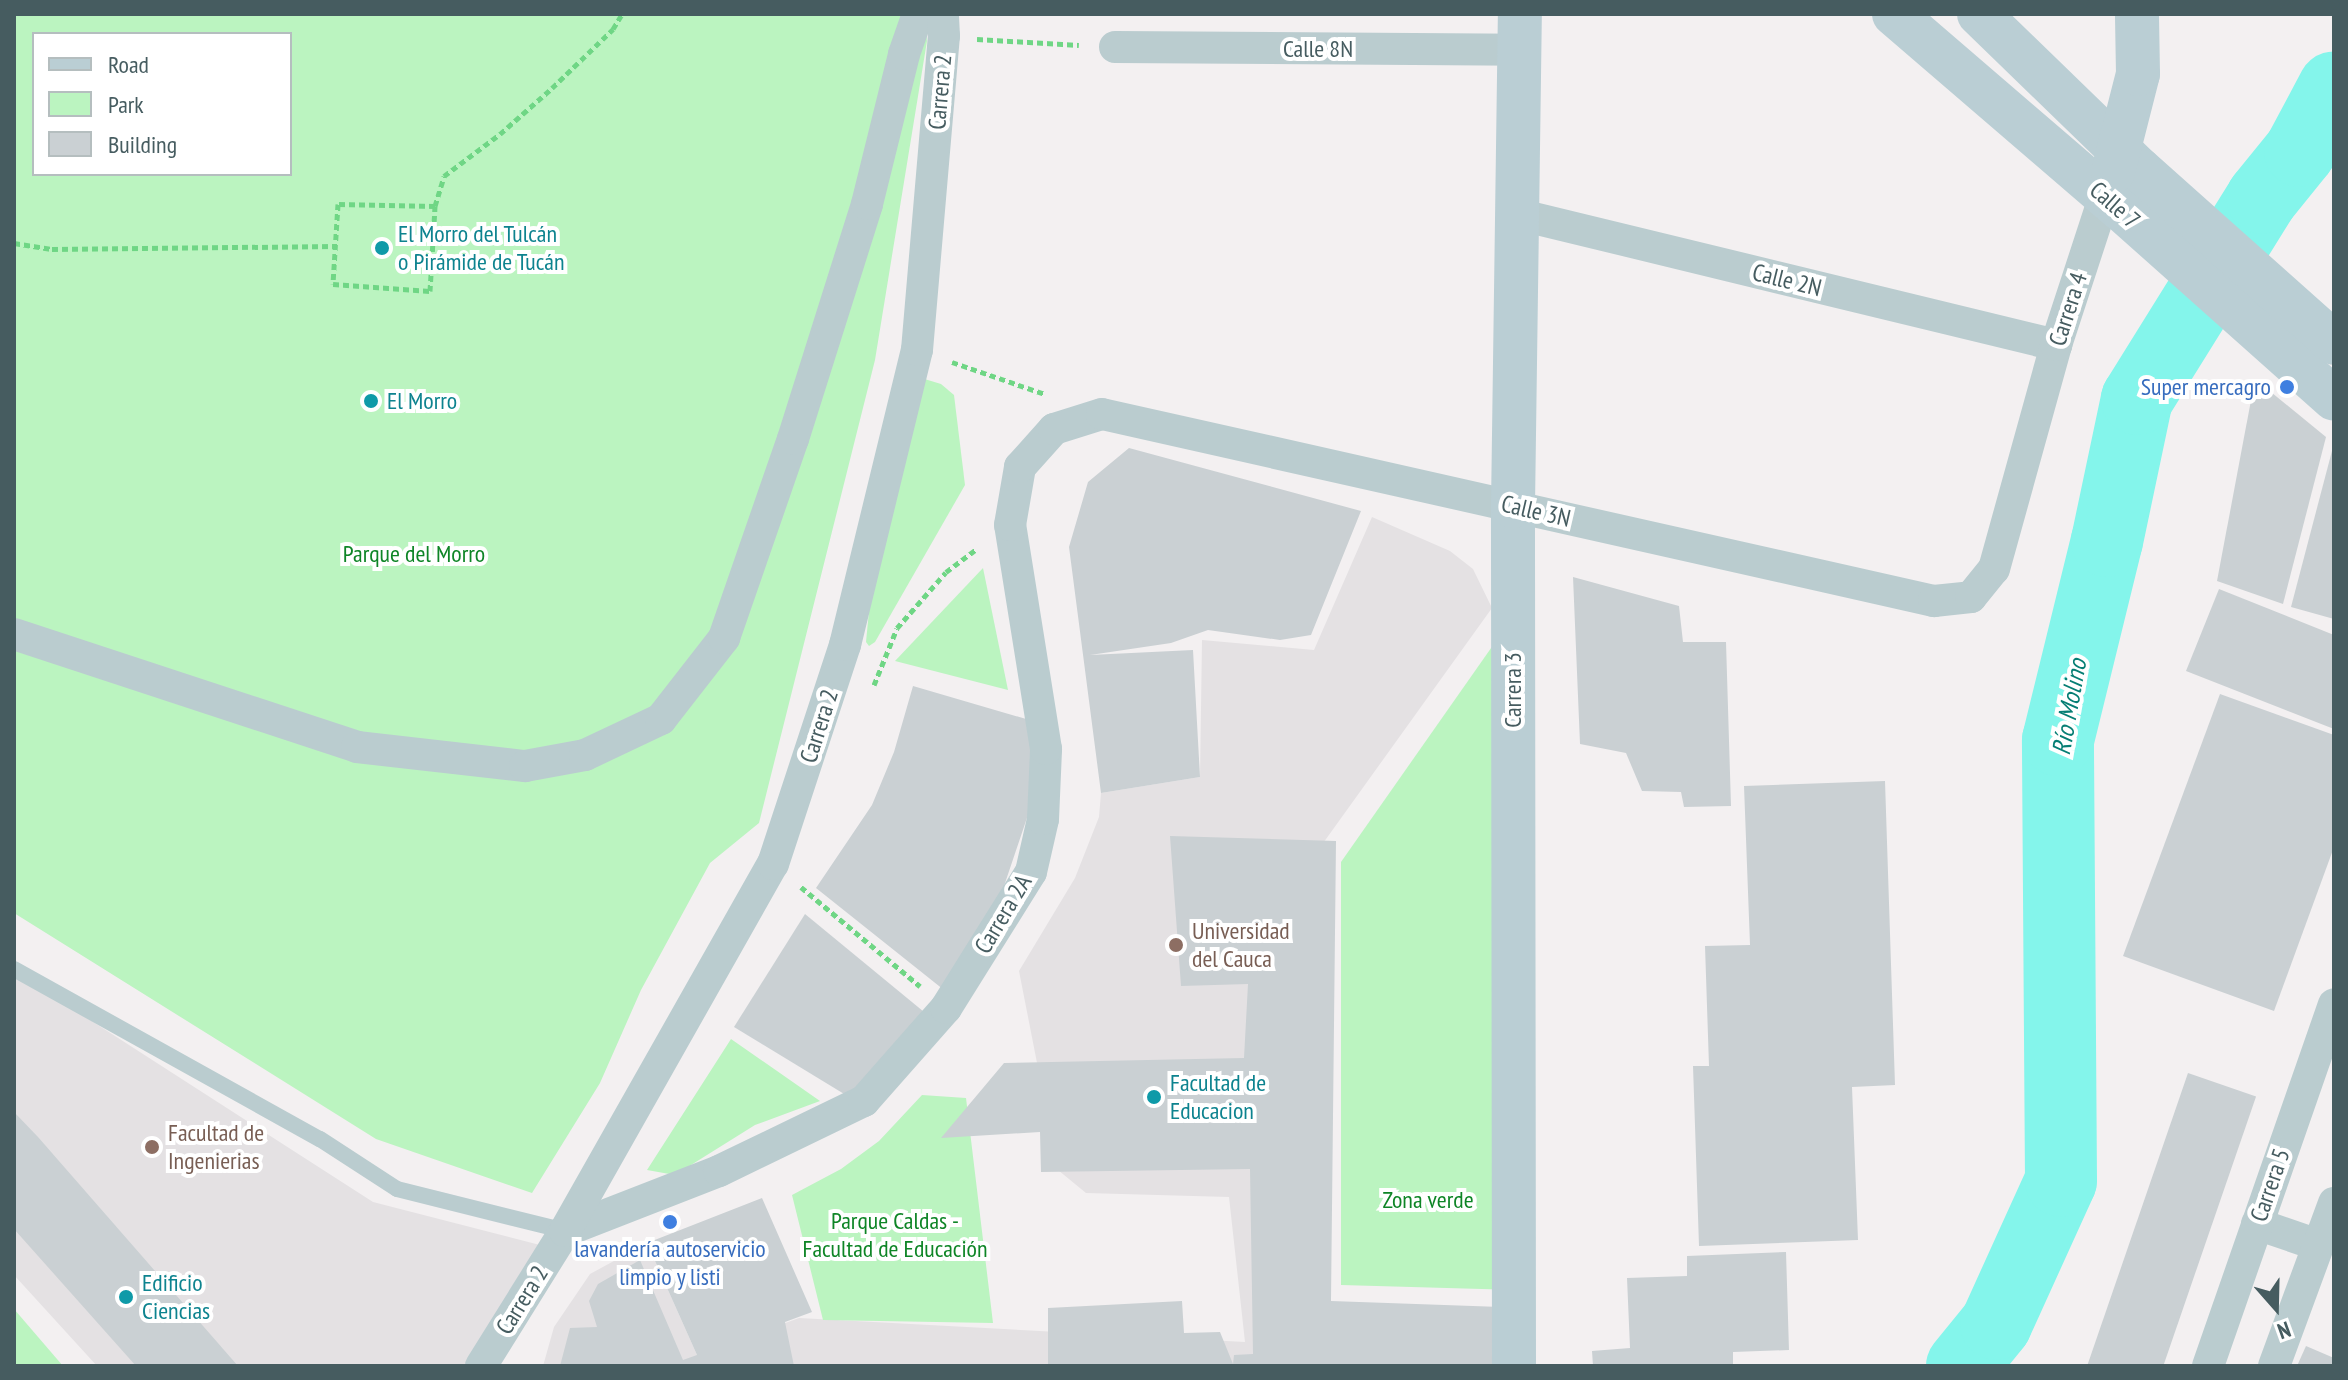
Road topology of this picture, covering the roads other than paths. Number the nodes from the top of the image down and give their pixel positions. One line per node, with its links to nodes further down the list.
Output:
1 (918, 14): 18 (street)
2 (1894, 14): 9 (main road, Calle 7)
3 (1979, 14): 8 (main road, Calle 7)
4 (2137, 14): 8 (main road, Carrera 4)
5 (944, 25): 24 (street, Carrera 2)
6 (1520, 32): 7 (street, Calle 8N); 10 (main road, Carrera 3)
7 (1115, 47)
8 (2130, 159): 9 (main road, Carrera 4); 11 (main road, Calle 7)
9 (2113, 202): 11 (main road, Calle 7); 13 (street, Carrera 4)
10 (1517, 214): 13 (street, Calle 2N); 16 (main road, Carrera 3)
11 (2274, 317): 12 (main road, Calle 7); 14 (main road, Calle 7)
12 (2334, 343)
13 (2056, 345): 17 (street, Carrera 4)
14 (2334, 399)
15 (1102, 414): 16 (street, Calle 3N); 24 (street, Carrera 2A)
16 (1513, 506): 17 (street, Calle 3N); 27 (main road, Carrera 3)
17 (1971, 597)
18 (14, 634)
19 (14, 969): 24 (lane)
20 (2334, 1004): 21 (street, Carrera 5)
21 (2324, 1059): 23 (street, Carrera 5)
22 (2334, 1203): 25 (street)
23 (2257, 1224): 25 (street); 28 (street, Carrera 5)
24 (565, 1231): 26 (street, Carrera 2)
25 (2318, 1245): 29 (street)
26 (481, 1366)
27 (1514, 1366)
28 (2208, 1366)
29 (2274, 1366)

